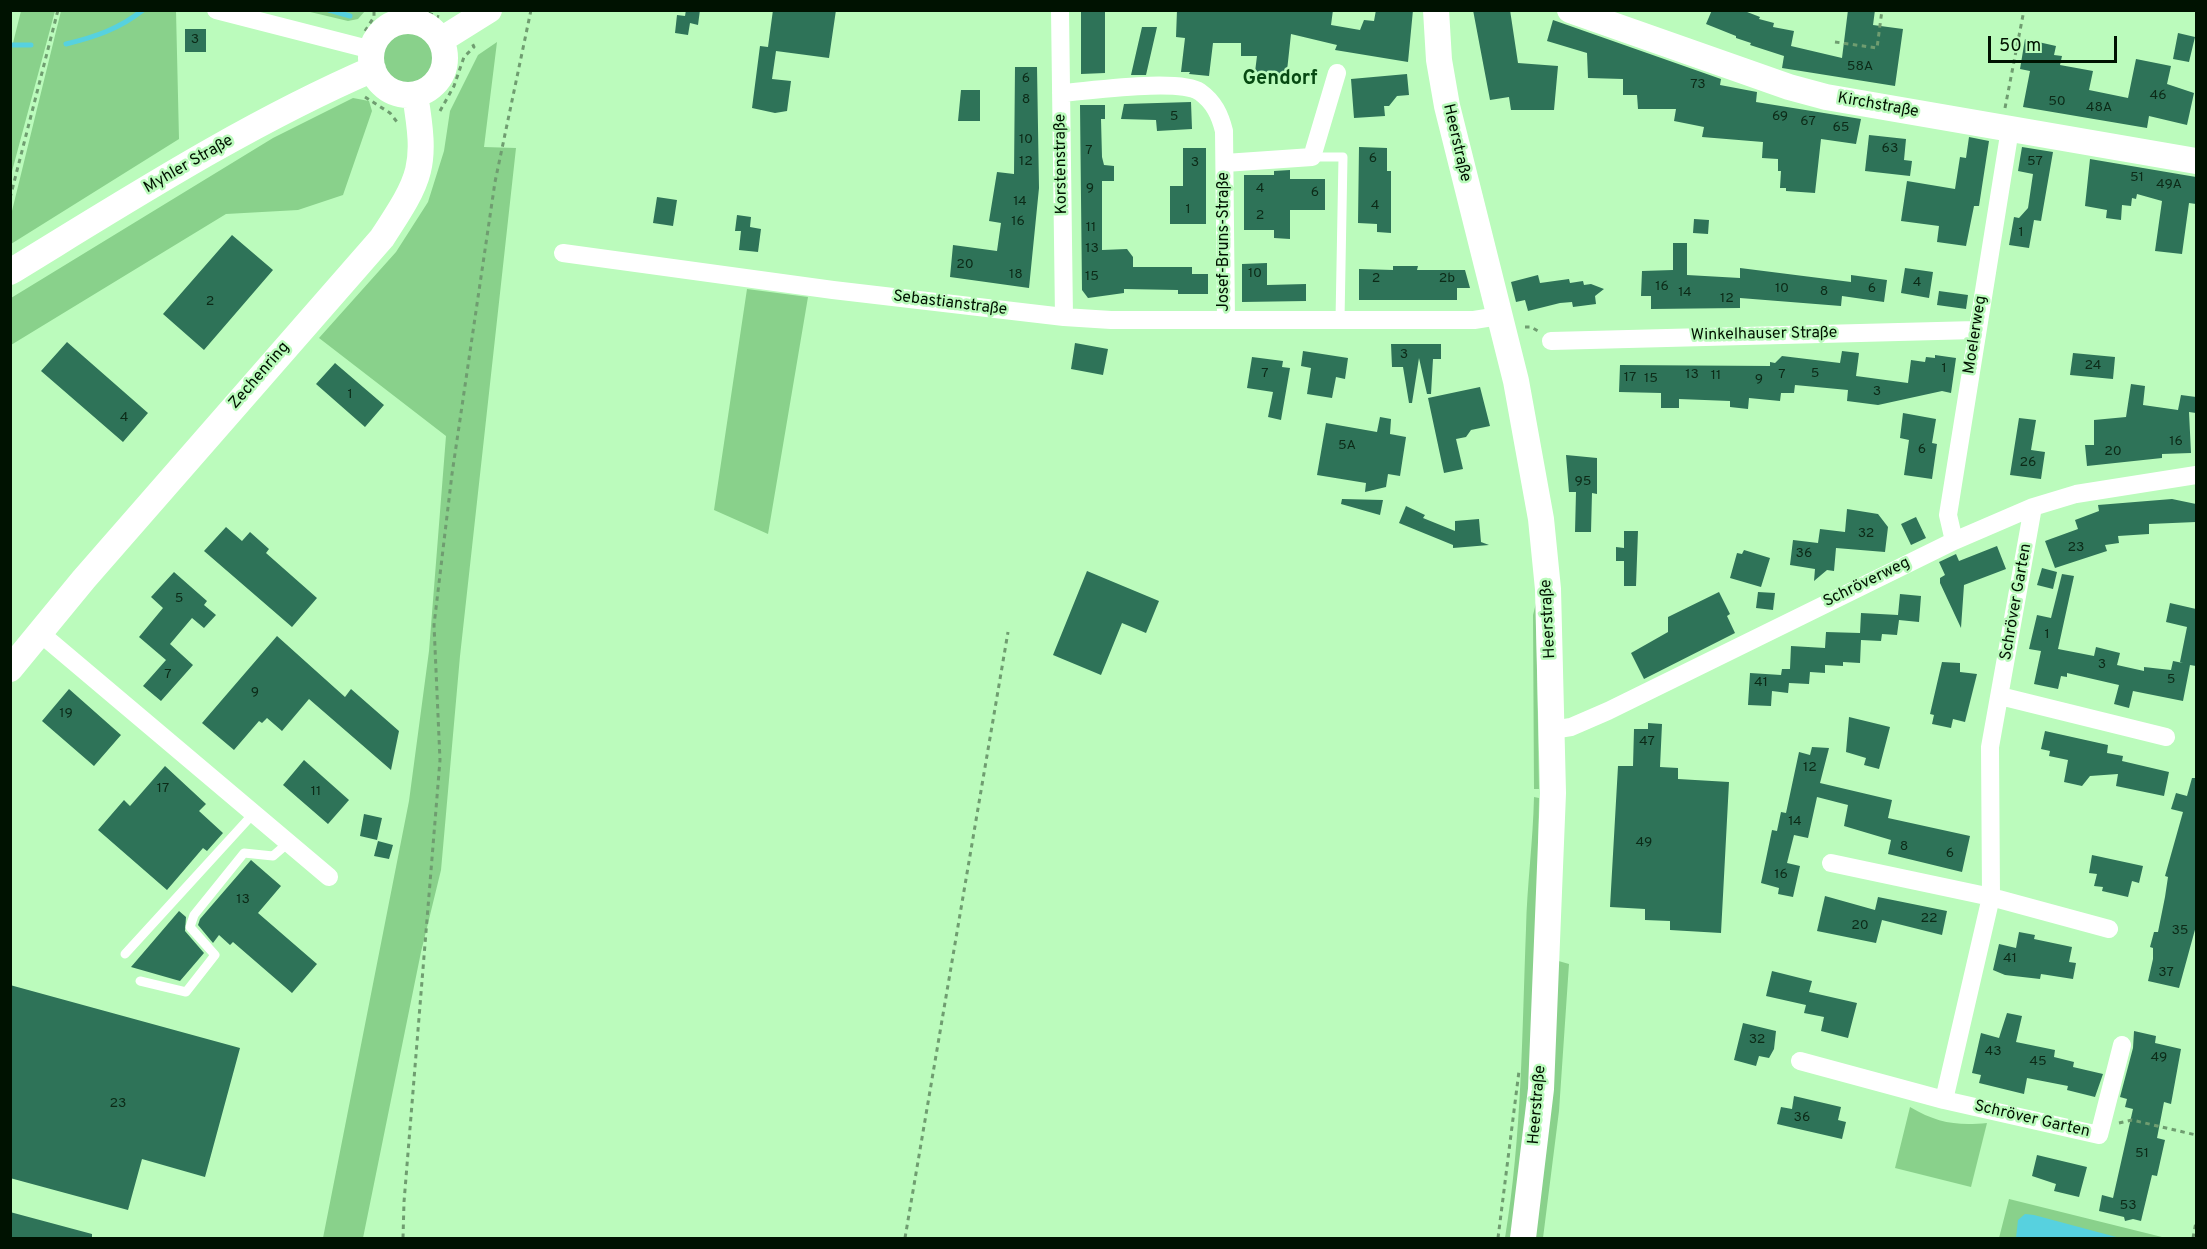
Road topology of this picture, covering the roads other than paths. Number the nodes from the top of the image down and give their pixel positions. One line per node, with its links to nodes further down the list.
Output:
1 (216, 10): 8 (street)
2 (489, 10): 7 (main road)
3 (1060, 10): 10 (street, Korstenstraße)
4 (1436, 10): 18 (main road, Heerstraße)
5 (1570, 10): 12 (main road, Kirchstraße)
6 (394, 17): 7 (main road); 8 (main road)
7 (441, 40): 11 (main road)
8 (373, 59): 11 (main road); 17 (main road, Myhler Straße)
9 (1337, 73): 13 (street)
10 (1061, 93): 15 (street, Josef-Bruns-Straße); 19 (street, Korstenstraße)
11 (415, 95): 27 (main road, Zechenring)
12 (2006, 128): 14 (main road, Kirchstraße); 22 (street, Moelerweg)
13 (1312, 157): 15 (street, Josef-Bruns-Straße); 21 (lane)
14 (2196, 161)
15 (1225, 164): 20 (street, Josef-Bruns-Straße)
16 (563, 254): 19 (street, Sebastianstraße)
17 (10, 272)
18 (1499, 316): 21 (street, Sebastianstraße); 30 (main road, Heerstraße)
19 (1064, 317): 20 (street, Sebastianstraße)
20 (1226, 320): 21 (street, Sebastianstraße)
21 (1340, 320)
22 (1976, 330): 23 (street, Winkelhauser Straße); 26 (street, Moelerweg)
23 (1551, 341)
24 (2196, 475): 25 (street, Schröverweg)
25 (2033, 507): 26 (street, Schröverweg); 29 (street, Schröver Garten)
26 (1954, 541): 30 (street, Schröverweg)
27 (40, 633): 28 (main road, Zechenring); 32 (street)
28 (14, 659)
29 (2000, 696): 31 (street); 36 (street, Schröver Garten)
30 (1551, 730): 43 (main road, Heerstraße)
31 (2166, 737)
32 (253, 814): 33 (street); 38 (lane)
33 (288, 843): 35 (street); 39 (lane)
34 (1830, 863): 36 (street)
35 (329, 877)
36 (1991, 897): 37 (street); 42 (street, Schröver Garten)
37 (2109, 929)
38 (125, 954)
39 (140, 981)
40 (2122, 1045): 42 (street, Schröver Garten)
41 (1800, 1061): 42 (street, Schröver Garten)
42 (1944, 1100)
43 (1523, 1239)

